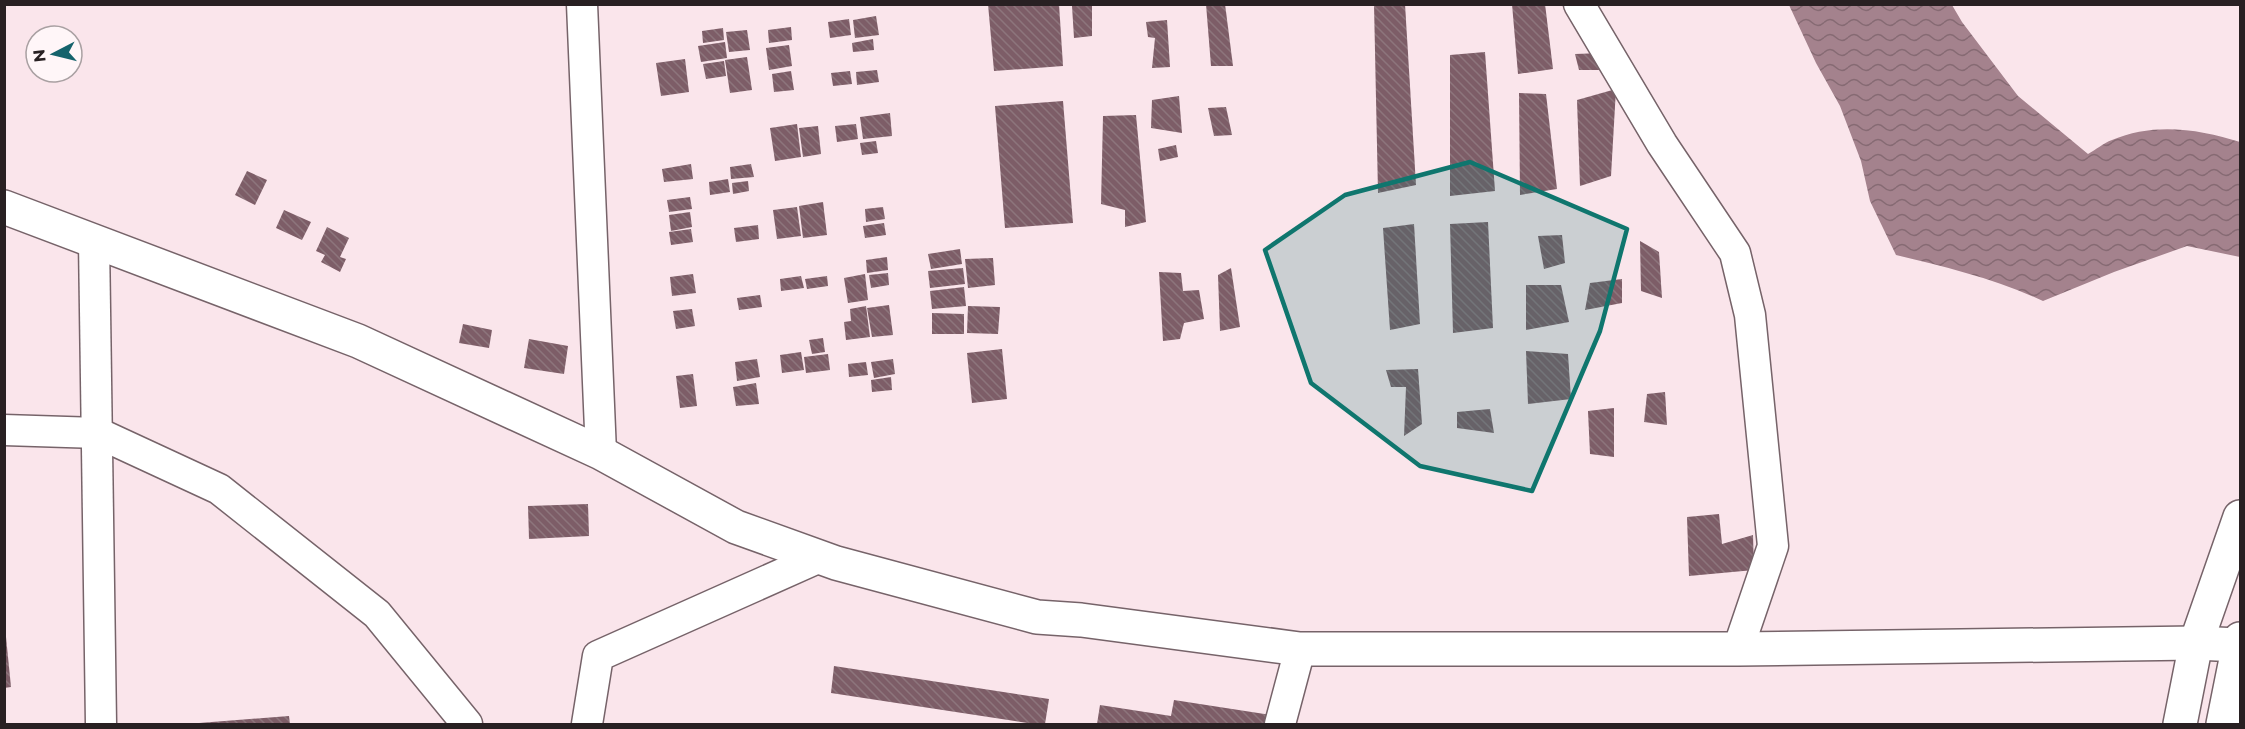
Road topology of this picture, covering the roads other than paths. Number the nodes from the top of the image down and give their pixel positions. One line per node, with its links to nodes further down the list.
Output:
1 (582, 4): 7 (street)
2 (1580, 4): 13 (street)
3 (4, 207): 4 (street)
4 (94, 241): 6 (street); 7 (street)
5 (4, 430): 6 (street)
6 (98, 433): 14 (street); 15 (street)
7 (601, 453): 9 (street)
8 (2241, 517): 11 (street)
9 (820, 557): 12 (street); 16 (street)
10 (2239, 642): 11 (street); 19 (street)
11 (2196, 643): 13 (street); 18 (street)
12 (1300, 649): 13 (street); 17 (street)
13 (1738, 649)
14 (102, 724)
15 (467, 724)
16 (587, 724)
17 (1280, 724)
18 (2180, 724)
19 (2223, 724)

